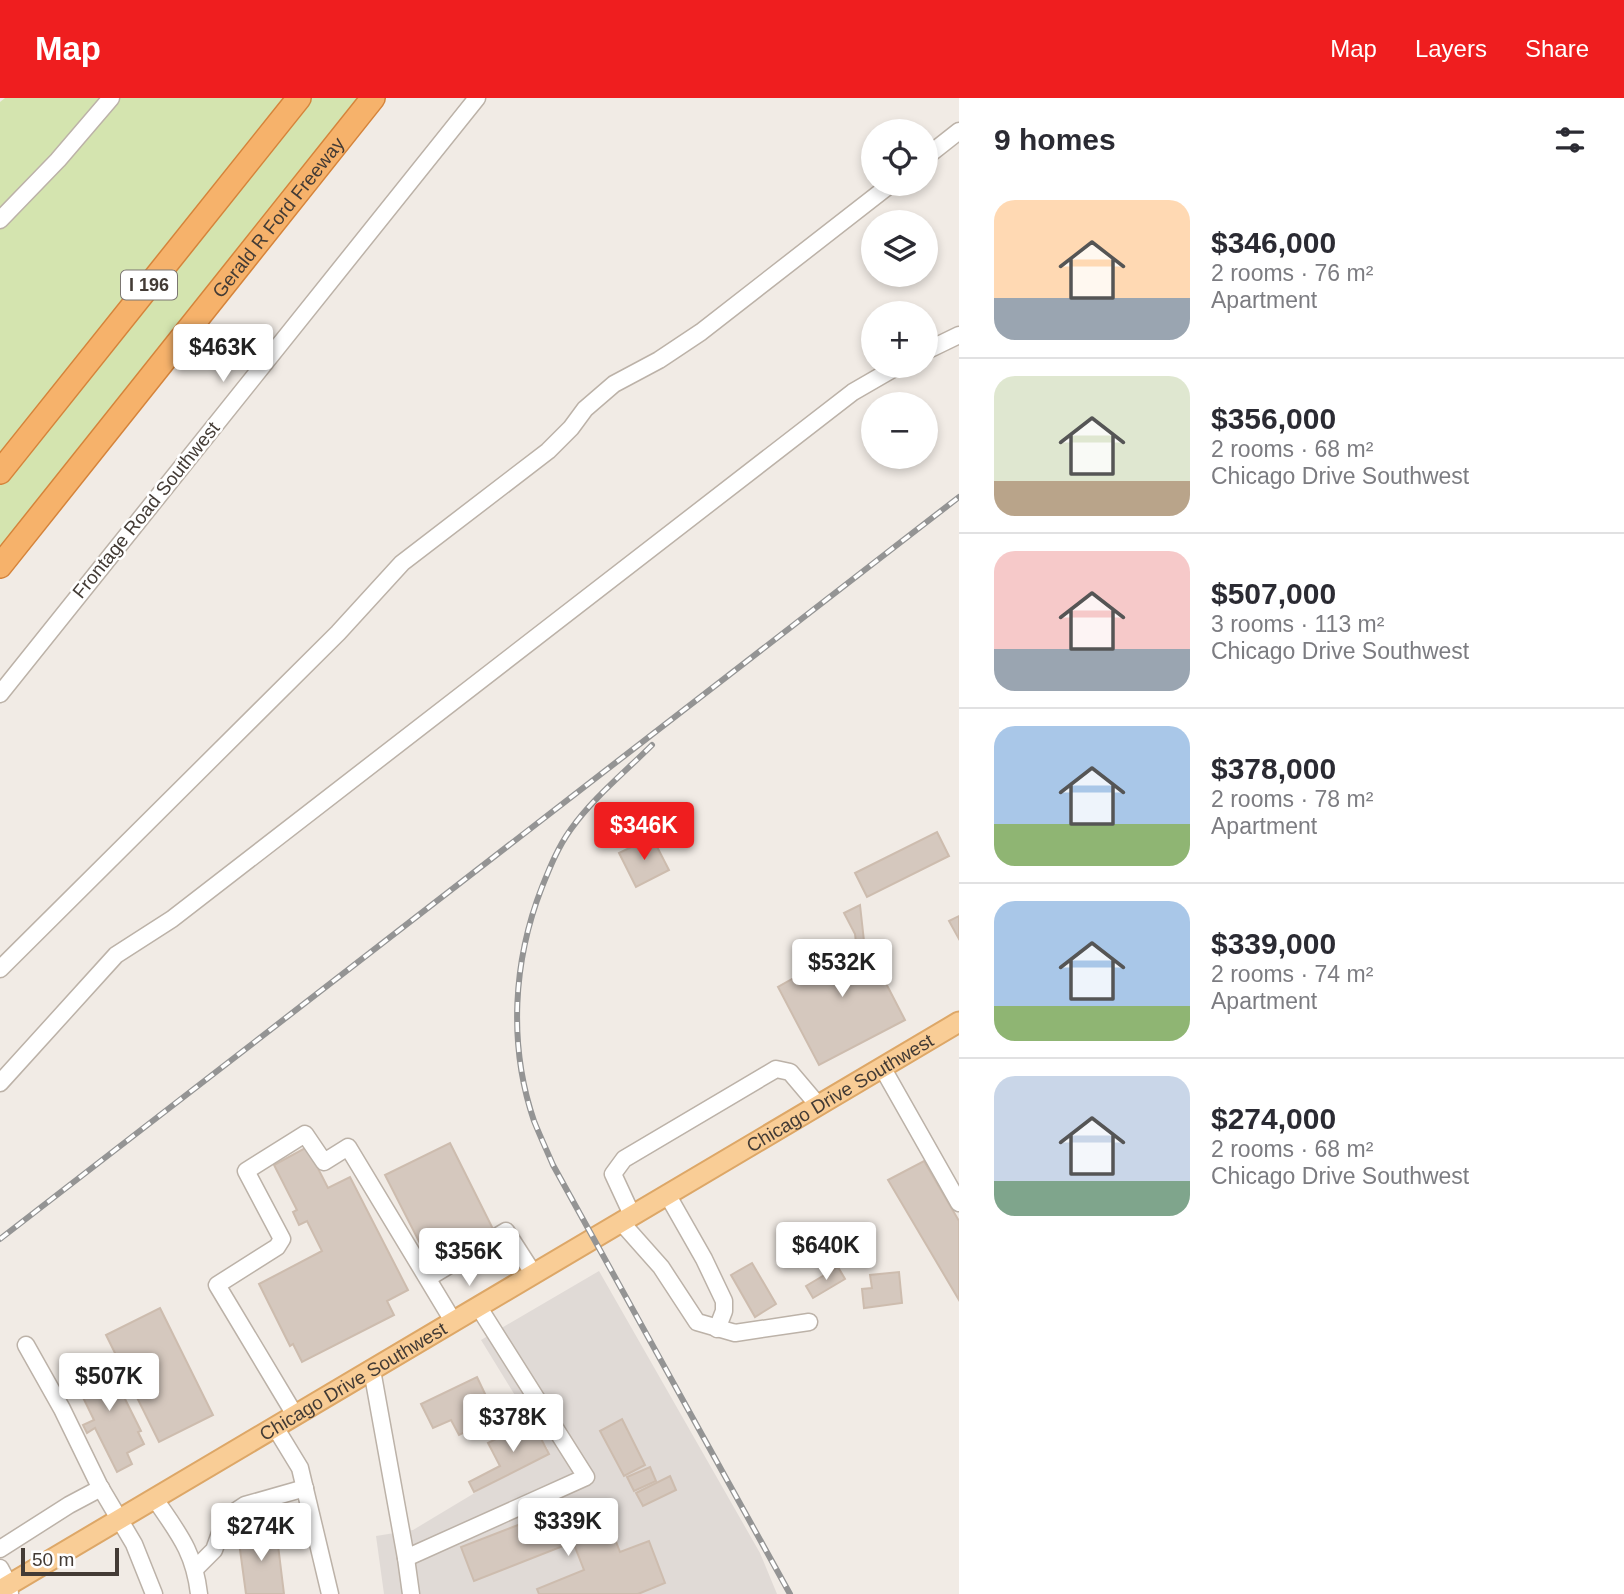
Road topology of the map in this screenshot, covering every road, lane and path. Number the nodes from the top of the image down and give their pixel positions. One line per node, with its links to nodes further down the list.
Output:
1 (111, 98): 8 (street)
2 (299, 98): 12 (highway, I 196)
3 (373, 98): 13 (highway, Gerald R Ford Freeway / I 196)
4 (477, 98): 14 (street, Frontage Road Southwest)
5 (959, 131): 6 (street)
6 (938, 148)
7 (876, 196): 15 (street)
8 (0, 220)
9 (959, 335): 10 (street)
10 (938, 345)
11 (877, 378): 18 (street)
12 (0, 472)
13 (0, 566)
14 (0, 694)
15 (0, 969)
16 (959, 1021): 17 (main road, Chicago Drive Southwest)
17 (882, 1067): 19 (main road, Chicago Drive Southwest); 21 (street)
18 (0, 1083)
19 (818, 1105): 20 (main road, Chicago Drive Southwest); 22 (street)
20 (667, 1194): 22 (main road, Chicago Drive Southwest); 28 (street)
21 (959, 1203)
22 (627, 1219): 23 (main road, Chicago Drive Southwest); 28 (street)
23 (533, 1273): 24 (street); 25 (main road, Chicago Drive Southwest)
24 (428, 1278): 26 (street); 31 (street)
25 (478, 1306): 26 (main road, Chicago Drive Southwest); 38 (street)
26 (453, 1321): 30 (main road, Chicago Drive Southwest)
27 (809, 1322): 28 (street)
28 (717, 1329)
29 (26, 1345): 33 (street)
30 (372, 1370): 31 (main road, Chicago Drive Southwest); 38 (street)
31 (295, 1416): 32 (main road, Chicago Drive Southwest)
32 (275, 1427): 34 (street); 35 (main road, Chicago Drive Southwest)
33 (101, 1488): 36 (street); 37 (street)
34 (305, 1488): 39 (street); 43 (street)
35 (155, 1499): 36 (main road, Chicago Drive Southwest); 39 (street)
36 (121, 1519): 40 (main road, Chicago Drive Southwest); 41 (street)
37 (0, 1549)
38 (406, 1558): 44 (street)
39 (196, 1568): 42 (street)
40 (5, 1584)
41 (154, 1594)
42 (199, 1594)
43 (330, 1594)
44 (411, 1594)

